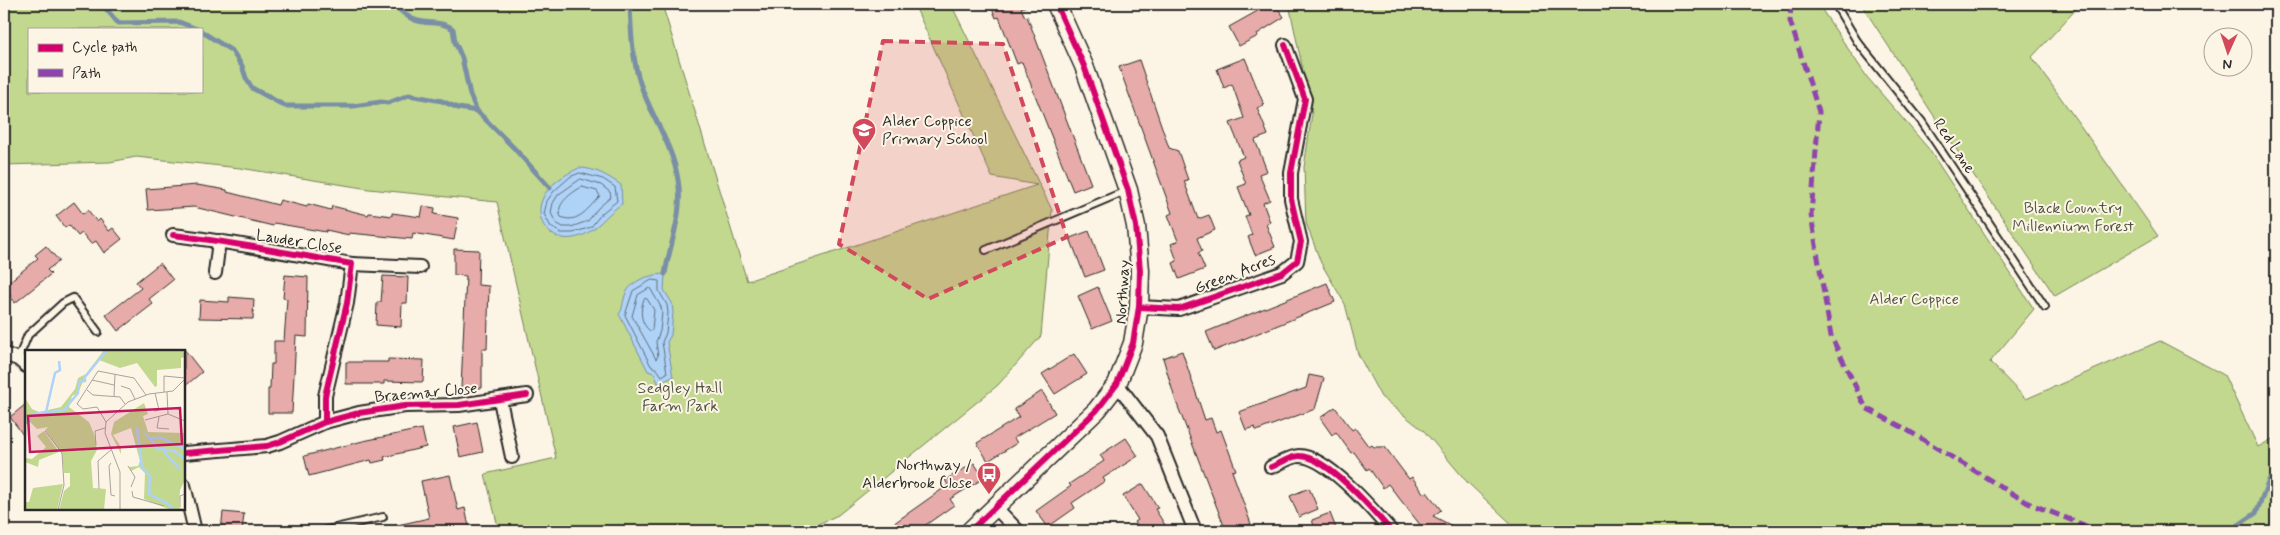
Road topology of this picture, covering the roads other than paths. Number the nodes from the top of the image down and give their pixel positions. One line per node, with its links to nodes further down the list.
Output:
1 (1056, 4): 4 (street, Northway)
2 (1835, 4): 12 (lane, Red Lane)
3 (1285, 45): 11 (street, Green Acres)
4 (1128, 190): 7 (lane); 11 (street, Northway)
5 (173, 235): 6 (street, Lauder Close)
6 (219, 241): 8 (street, Lauder Close); 10 (street)
7 (986, 250)
8 (352, 264): 9 (street, Lauder Close); 19 (street, Lauder Close)
9 (420, 267)
10 (216, 273)
11 (1139, 307): 16 (street, Northway)
12 (2045, 307)
13 (98, 332): 15 (lane)
14 (4, 354): 15 (street)
15 (22, 363)
16 (1118, 384): 24 (street, Northway); 30 (street)
17 (527, 395): 18 (street, Braemar Close)
18 (500, 400): 19 (street, Braemar Close); 21 (street, Braemar Close)
19 (324, 422): 20 (street, Braemar Close)
20 (185, 453)
21 (512, 457)
22 (1270, 467): 31 (street)
23 (185, 489): 26 (street)
24 (996, 508): 28 (street, Northway); 29 (street)
25 (383, 517): 27 (lane)
26 (195, 531)
27 (322, 531)
28 (970, 531)
29 (1018, 531)
30 (1195, 531)
31 (1391, 531)

